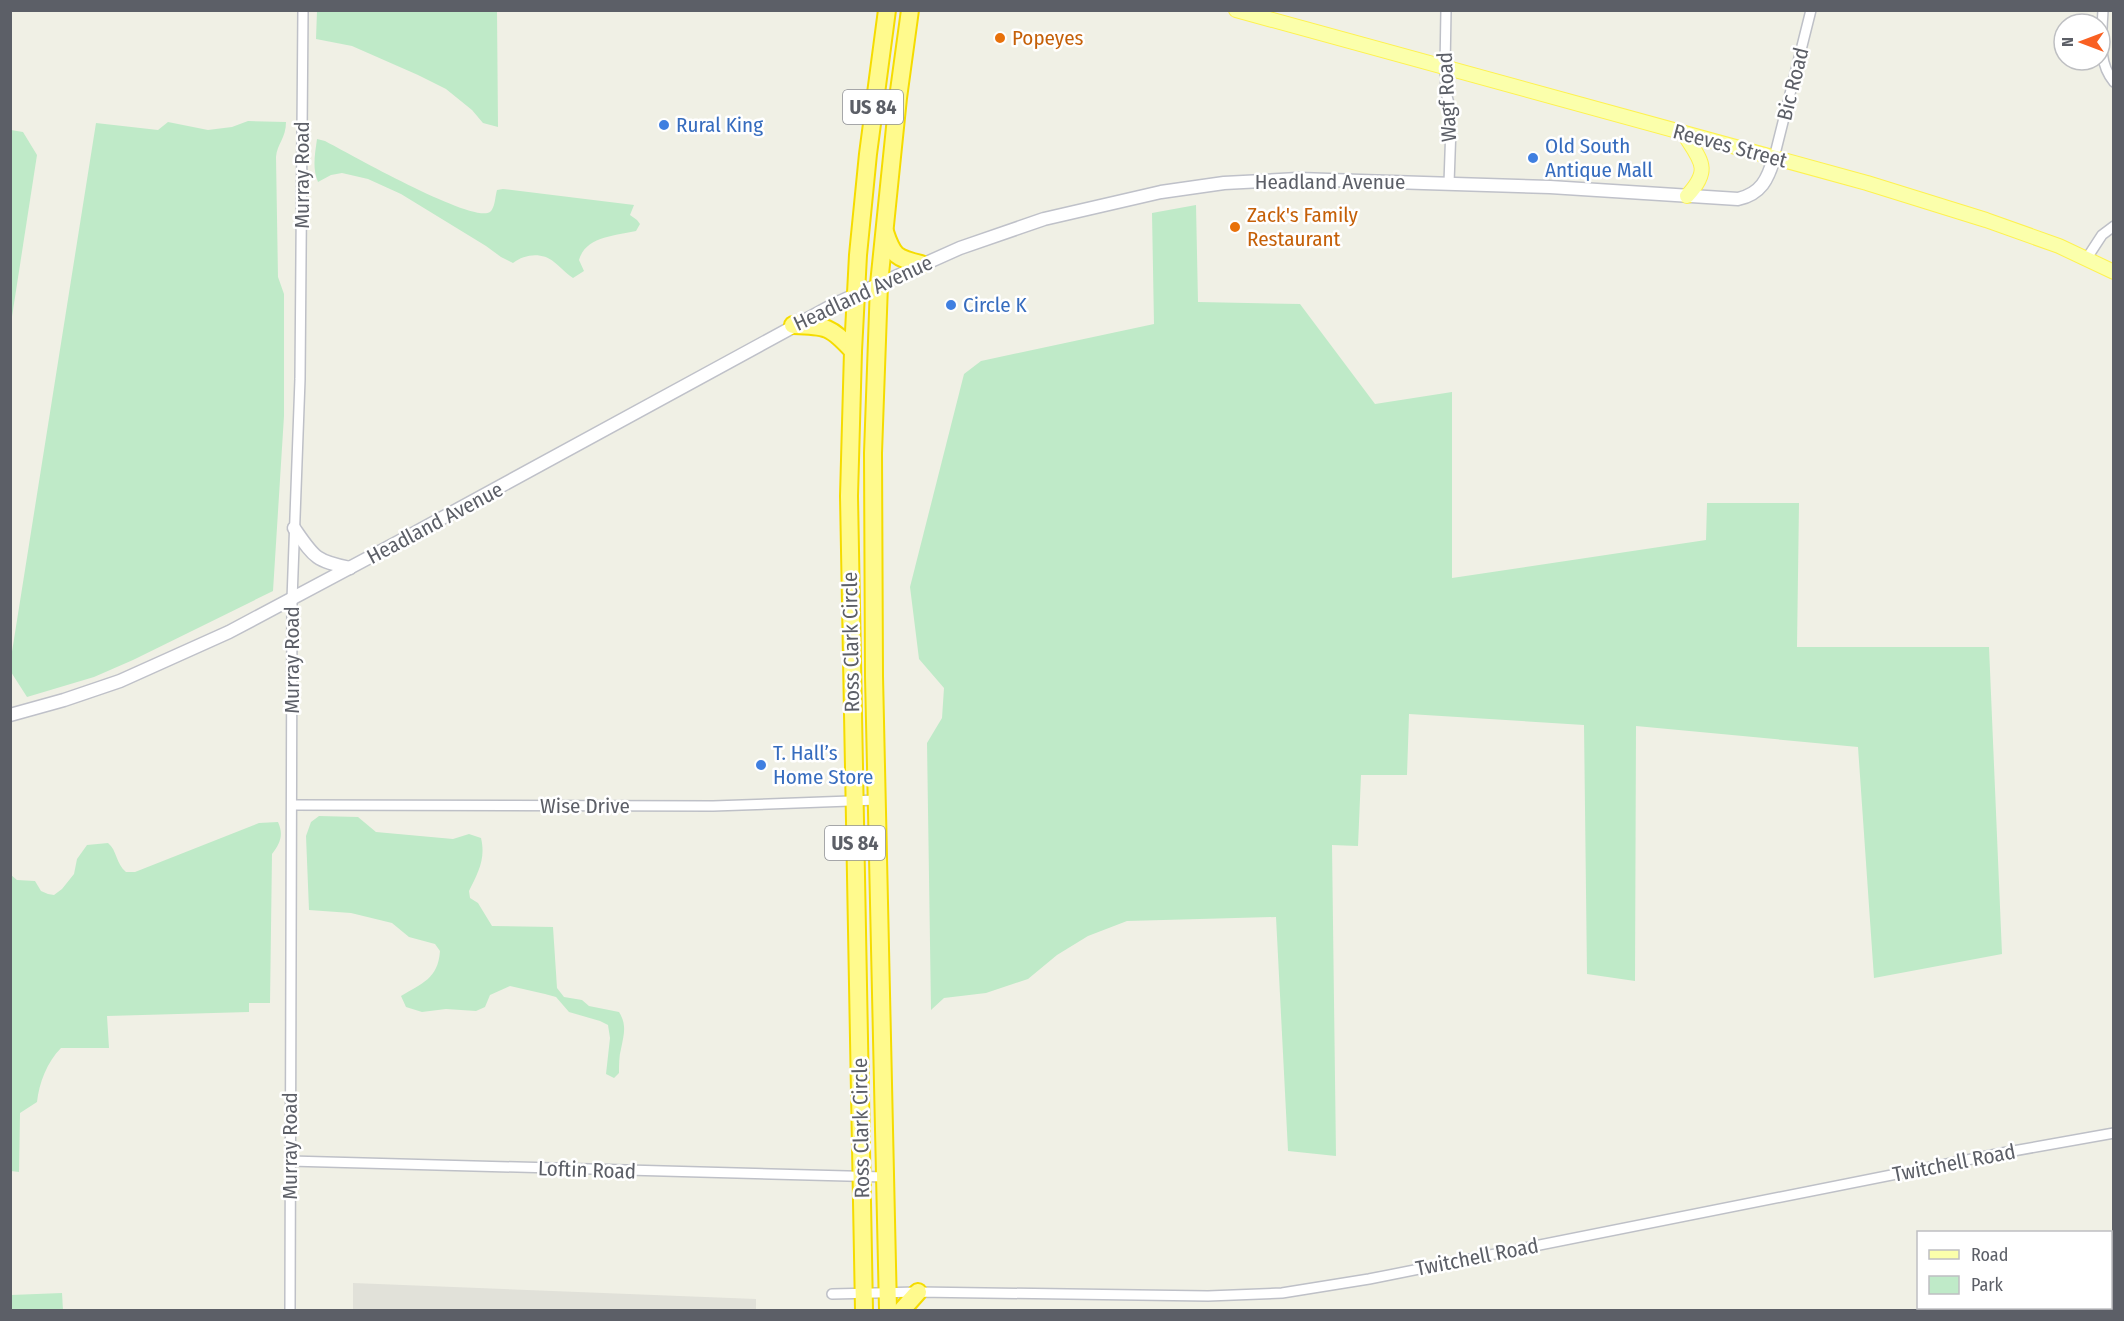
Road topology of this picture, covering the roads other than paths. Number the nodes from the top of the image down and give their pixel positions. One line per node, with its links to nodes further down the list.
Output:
1 (303, 10): 23 (street, Murray Road)
2 (886, 10): 20 (highway, Ross Clark Circle / US 84)
3 (910, 10): 15 (highway, Ross Clark Circle / US 84)
4 (1236, 10): 8 (main road, Reeves Street)
5 (1446, 10): 8 (street, Wagf Road)
6 (1811, 10): 11 (street, Bic Road)
7 (2103, 10): 9 (street)
8 (1445, 68): 10 (main road, Reeves Street); 12 (street, Wagf Road)
9 (2114, 82)
10 (1684, 134): 11 (main road, Reeves Street); 13 (main road)
11 (1774, 158): 13 (main road, Headland Avenue); 16 (main road, Reeves Street)
12 (1449, 183): 13 (main road, Headland Avenue); 17 (main road, Headland Avenue)
13 (1687, 196)
14 (2114, 226): 16 (street)
15 (884, 229): 17 (highway); 19 (highway, Ross Clark Circle / US 84)
16 (2087, 258): 18 (main road, Reeves Street)
17 (921, 264): 19 (main road, Headland Avenue)
18 (2114, 272)
19 (879, 284): 20 (main road, Headland Avenue); 27 (highway, Ross Clark Circle / US 84)
20 (855, 294): 21 (main road, Headland Avenue); 22 (highway, Ross Clark Circle / US 84)
21 (794, 325): 22 (highway); 24 (main road, Headland Avenue)
22 (853, 351): 28 (highway, Ross Clark Circle / US 84)
23 (294, 528): 24 (main road); 25 (street, Murray Road)
24 (350, 568): 25 (main road, Headland Avenue)
25 (292, 600): 26 (main road, Headland Avenue); 29 (street, Murray Road)
26 (10, 715)
27 (877, 800): 28 (street, Wise Drive); 33 (highway, Ross Clark Circle / US 84)
28 (854, 801): 29 (street, Wise Drive); 32 (highway, Ross Clark Circle / US 84)
29 (293, 805): 31 (street, Murray Road)
30 (2114, 1133): 35 (street, Twitchell Road)
31 (290, 1161): 32 (street, Loftin Road); 38 (street, Murray Road)
32 (862, 1176): 33 (street, Loftin Road); 36 (highway, Ross Clark Circle / US 84)
33 (885, 1176): 34 (highway, Ross Clark Circle / US 84)
34 (887, 1292): 35 (street, Twitchell Road); 36 (street, Twitchell Road); 40 (highway, Ross Clark Circle / US 84)
35 (918, 1292): 41 (highway)
36 (864, 1293): 37 (street, Twitchell Road); 39 (highway, Ross Clark Circle / US 84)
37 (832, 1294)
38 (290, 1311)
39 (864, 1311)
40 (888, 1311)
41 (902, 1311)

